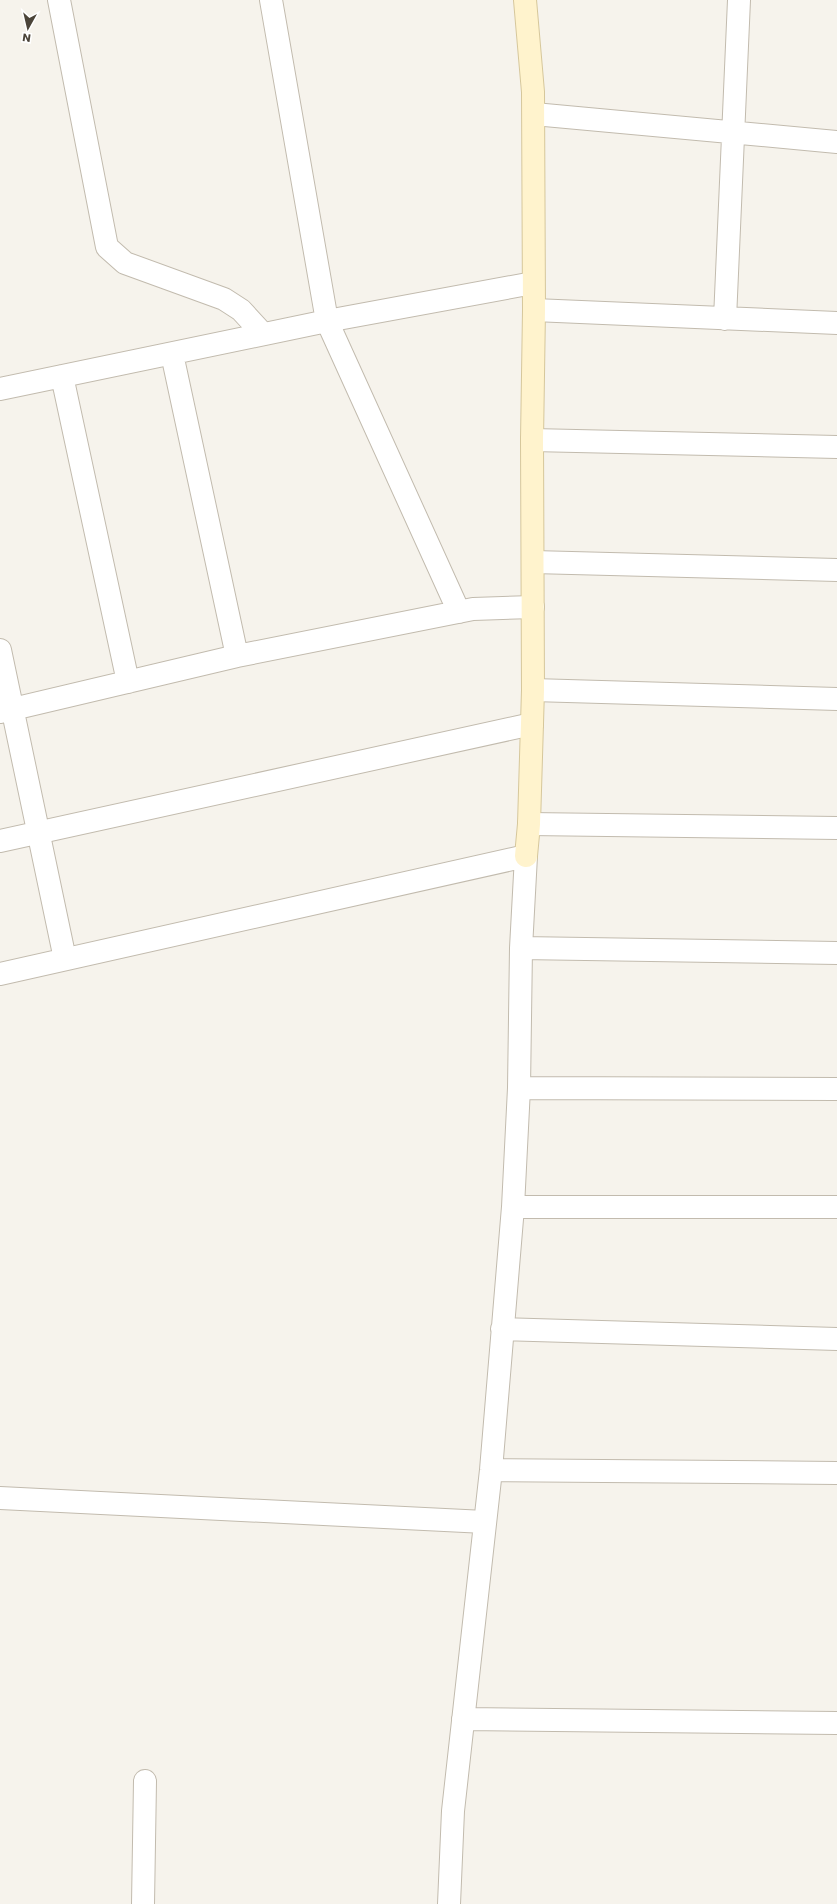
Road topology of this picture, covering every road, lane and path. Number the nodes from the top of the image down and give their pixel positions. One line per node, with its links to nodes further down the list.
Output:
1 (59, 0): 13 (street)
2 (271, 0): 11 (street)
3 (525, 0): 5 (street)
4 (739, 0): 6 (street)
5 (534, 114): 6 (street); 8 (street)
6 (733, 132): 7 (street); 10 (street)
7 (837, 142)
8 (533, 283): 9 (street); 11 (street)
9 (534, 310): 10 (street); 17 (street)
10 (725, 318): 12 (street)
11 (327, 321): 13 (street); 22 (street)
12 (837, 323)
13 (263, 334): 14 (street)
14 (172, 354): 15 (street); 24 (street)
15 (62, 376): 16 (street); 25 (street)
16 (0, 389)
17 (532, 440): 18 (street); 19 (street)
18 (837, 447)
19 (533, 562): 20 (street); 21 (street)
20 (837, 570)
21 (533, 606): 22 (street); 26 (street)
22 (459, 612): 24 (street)
23 (0, 650): 28 (street)
24 (237, 656): 25 (street)
25 (128, 682): 28 (street)
26 (533, 690): 27 (street); 29 (street)
27 (837, 699)
28 (6, 711): 32 (street)
29 (532, 724): 30 (street); 32 (street)
30 (529, 824): 31 (street); 34 (street)
31 (837, 828)
32 (38, 833): 33 (street); 37 (street)
33 (0, 841)
34 (526, 856): 35 (street); 37 (street)
35 (521, 948): 36 (street); 39 (street)
36 (837, 953)
37 (65, 959): 38 (street)
38 (0, 974)
39 (518, 1088): 40 (street); 41 (street)
40 (837, 1089)
41 (513, 1207): 42 (street); 43 (street)
42 (837, 1207)
43 (502, 1329): 44 (street); 45 (street)
44 (837, 1339)
45 (491, 1470): 46 (street); 48 (street)
46 (837, 1473)
47 (0, 1498): 48 (street)
48 (485, 1522): 49 (street)
49 (463, 1719): 50 (street); 53 (street)
50 (837, 1723)
51 (145, 1781): 52 (street)
52 (142, 1904)
53 (449, 1904)

